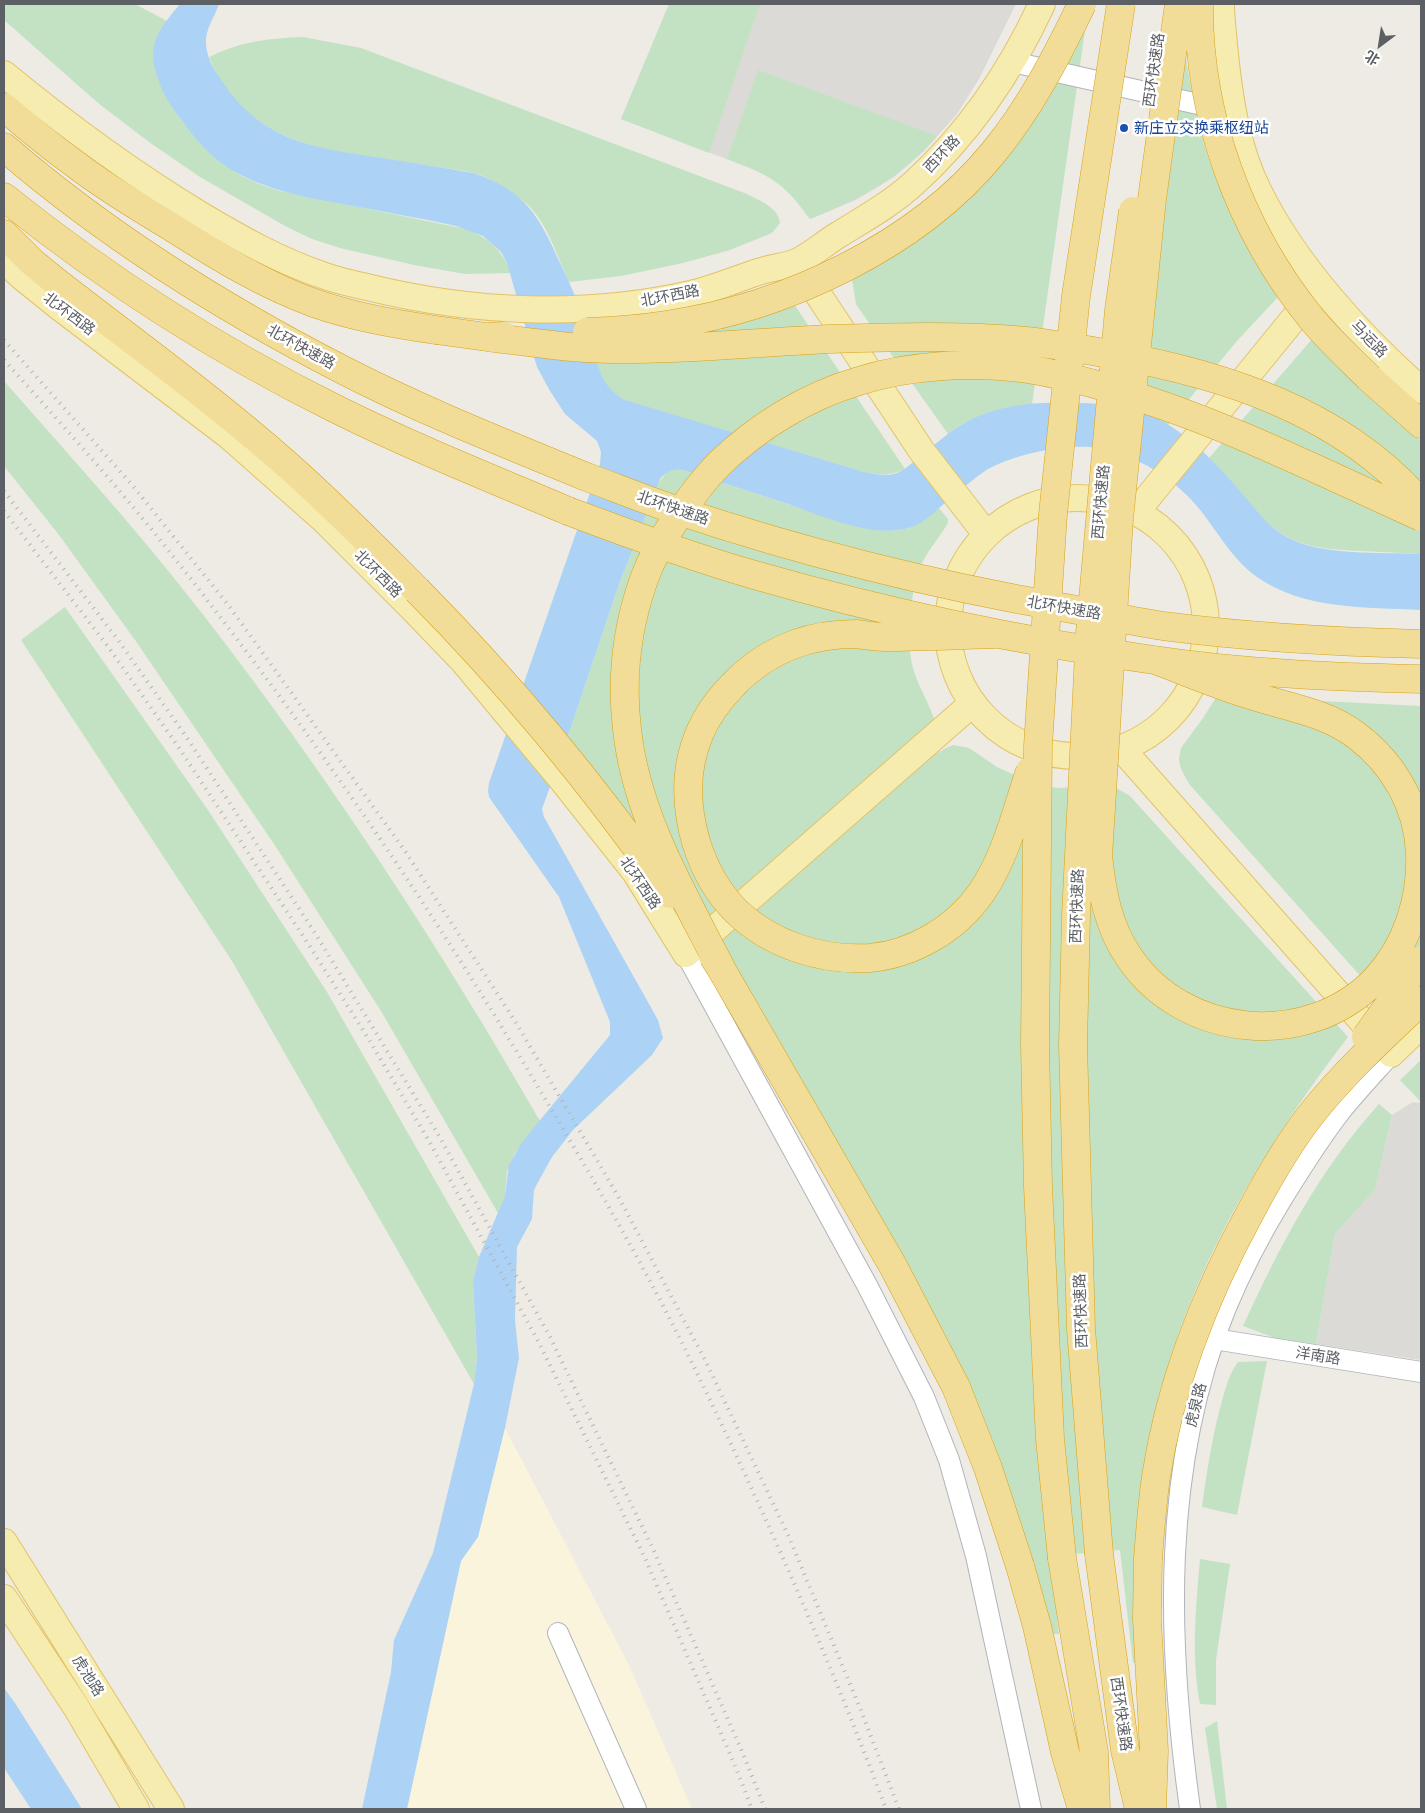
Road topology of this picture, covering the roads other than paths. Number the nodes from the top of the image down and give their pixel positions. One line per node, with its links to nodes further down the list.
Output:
1 (1042, 4): 8 (main road, 西环路)
2 (1082, 4): 18 (highway, bridge)
3 (1121, 4): 30 (highway, bridge)
4 (1164, 4): 50 (highway, 西环快速路, bridge)
5 (1180, 4): 27 (highway, bridge)
6 (1199, 4): 20 (highway, bridge)
7 (1221, 4): 11 (main road)
8 (1013, 62): 11 (street); 16 (main road, 西环路)
9 (4, 74): 16 (main road, 北环西路)
10 (4, 107): 18 (highway, bridge)
11 (1233, 112): 17 (main road)
12 (4, 148): 26 (highway, 北环快速路, bridge)
13 (4, 197): 25 (highway, bridge)
14 (4, 234): 34 (highway, bridge)
15 (4, 260): 32 (main road, 北环西路)
16 (796, 262): 24 (main road)
17 (1321, 285): 19 (main road, 马运路); 21 (main road)
18 (487, 337): 22 (highway, bridge)
19 (1421, 390)
20 (1421, 424)
21 (1143, 503): 24 (main road); 31 (main road)
22 (1421, 503)
23 (1421, 517): 34 (highway, bridge)
24 (986, 534): 29 (main road)
25 (997, 634): 27 (highway, bridge); 30 (highway, bridge)
26 (1421, 644)
27 (1155, 660): 28 (highway, bridge)
28 (1421, 679)
29 (973, 703): 31 (main road); 32 (main road)
30 (1038, 746): 49 (highway, bridge)
31 (1121, 748): 37 (main road)
32 (686, 954): 47 (street)
33 (1421, 960): 38 (highway, bridge)
34 (723, 972): 48 (highway, bridge)
35 (1421, 1001): 38 (highway, bridge)
36 (1421, 1025): 37 (main road)
37 (1391, 1054): 39 (street, 虎泉路)
38 (1313, 1112): 51 (highway, bridge)
39 (1214, 1339): 40 (street, 洋南路); 52 (street, 虎泉路)
40 (1421, 1372)
41 (4, 1542): 45 (main road, 虎池路)
42 (4, 1598): 44 (main road, 虎池路)
43 (558, 1633): 46 (street)
44 (136, 1809)
45 (171, 1809)
46 (636, 1809)
47 (1031, 1809)
48 (1082, 1809)
49 (1096, 1809)
50 (1139, 1809)
51 (1152, 1809)
52 (1190, 1809)

